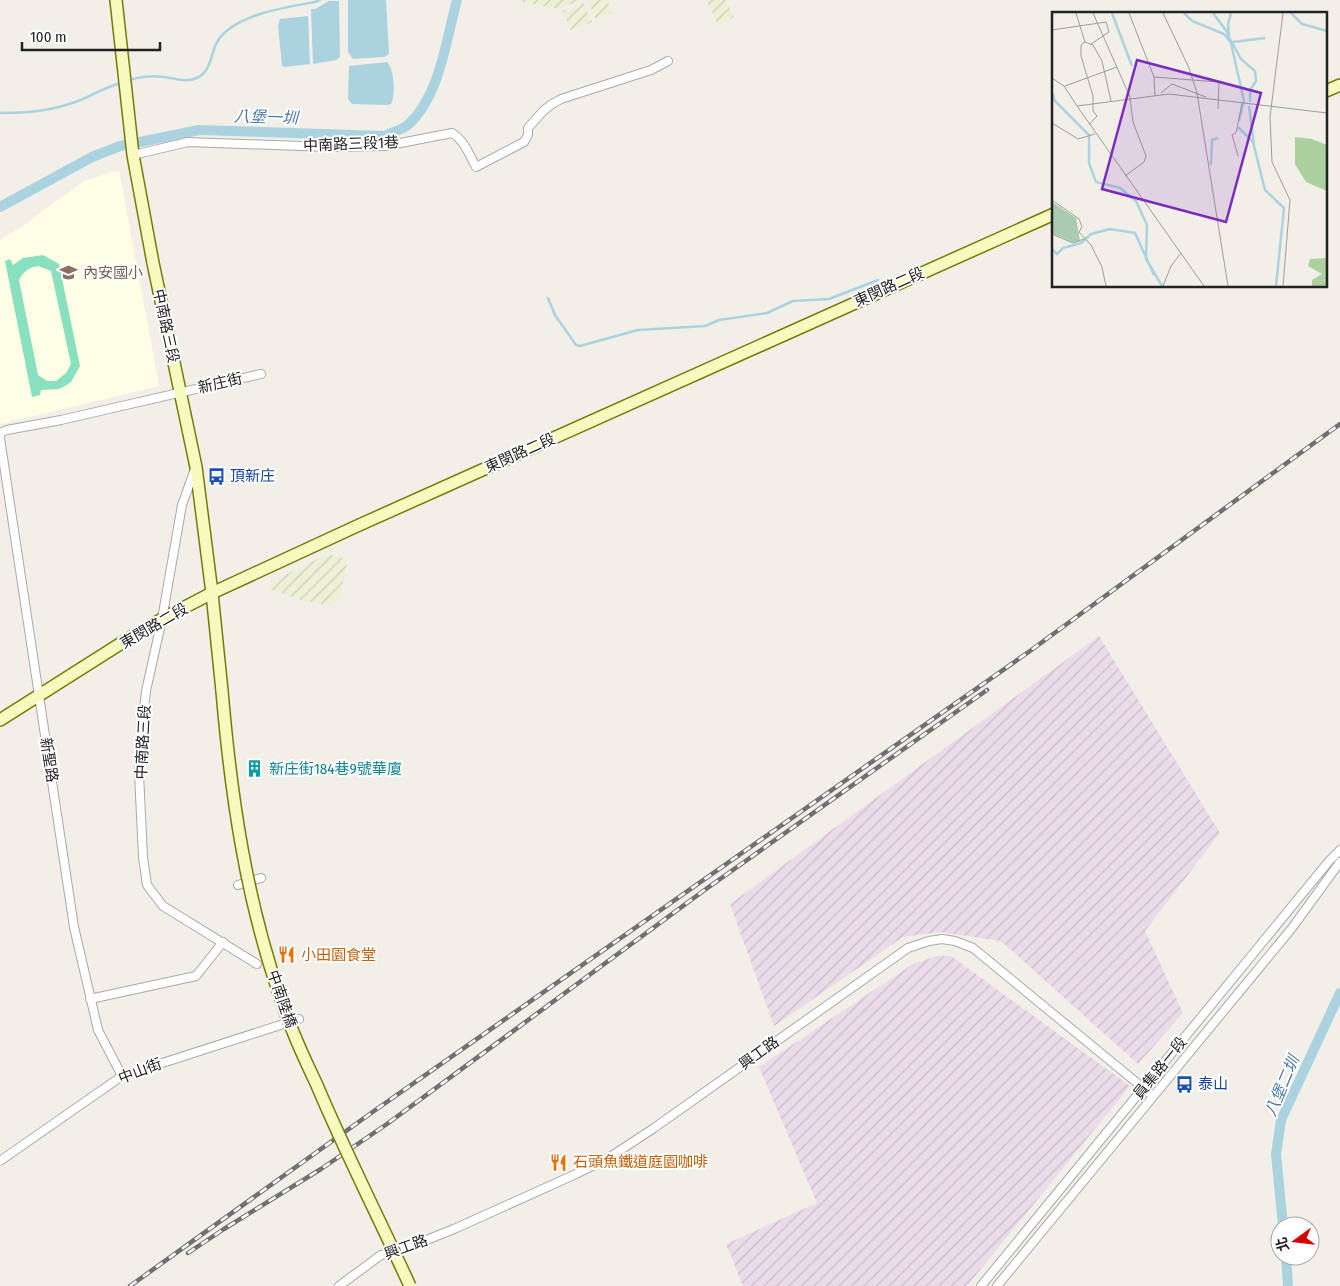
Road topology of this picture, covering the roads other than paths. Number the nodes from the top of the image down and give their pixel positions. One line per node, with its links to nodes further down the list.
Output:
1 (116, 0): 5 (main road, 中南路三段)
2 (668, 61): 5 (street, 中南路三段1巷)
3 (1340, 85): 4 (main road)
4 (1328, 91)
5 (133, 155): 8 (main road, 中南路三段)
6 (1052, 215): 12 (main road, 東閔路二段)
7 (260, 374): 8 (street, 新庄街)
8 (180, 393): 9 (street); 11 (main road, 中南路三段)
9 (0, 434)
10 (0, 438): 15 (street, 新聖路)
11 (196, 467): 12 (main road, 中南路三段); 13 (street, 中南路三段)
12 (212, 593): 13 (main road, 東閔路二段); 14 (main road, 中南路三段)
13 (162, 620): 15 (main road, 東閔路二段); 21 (street, 中南路三段)
14 (222, 691): 30 (main road, 中南陸橋, bridge)
15 (39, 696): 16 (main road, 東閔路二段); 23 (street, 新聖路)
16 (0, 720)
17 (1340, 850): 26 (street, 員集路一段)
18 (1340, 862): 27 (street, 員集路一段)
19 (261, 878): 20 (street)
20 (238, 884)
21 (223, 942): 22 (street, 中南路三段); 23 (street)
22 (257, 964)
23 (90, 999): 25 (street, 新聖路)
24 (299, 1019): 25 (street, 中山街)
25 (122, 1076): 28 (street, 中山街)
26 (1144, 1088): 27 (street, 興工路); 29 (street, 興工路); 31 (street, 員集路一段)
27 (1153, 1096): 32 (street, 員集路一段)
28 (0, 1161)
29 (340, 1286)
30 (410, 1286)
31 (981, 1286)
32 (997, 1286)

